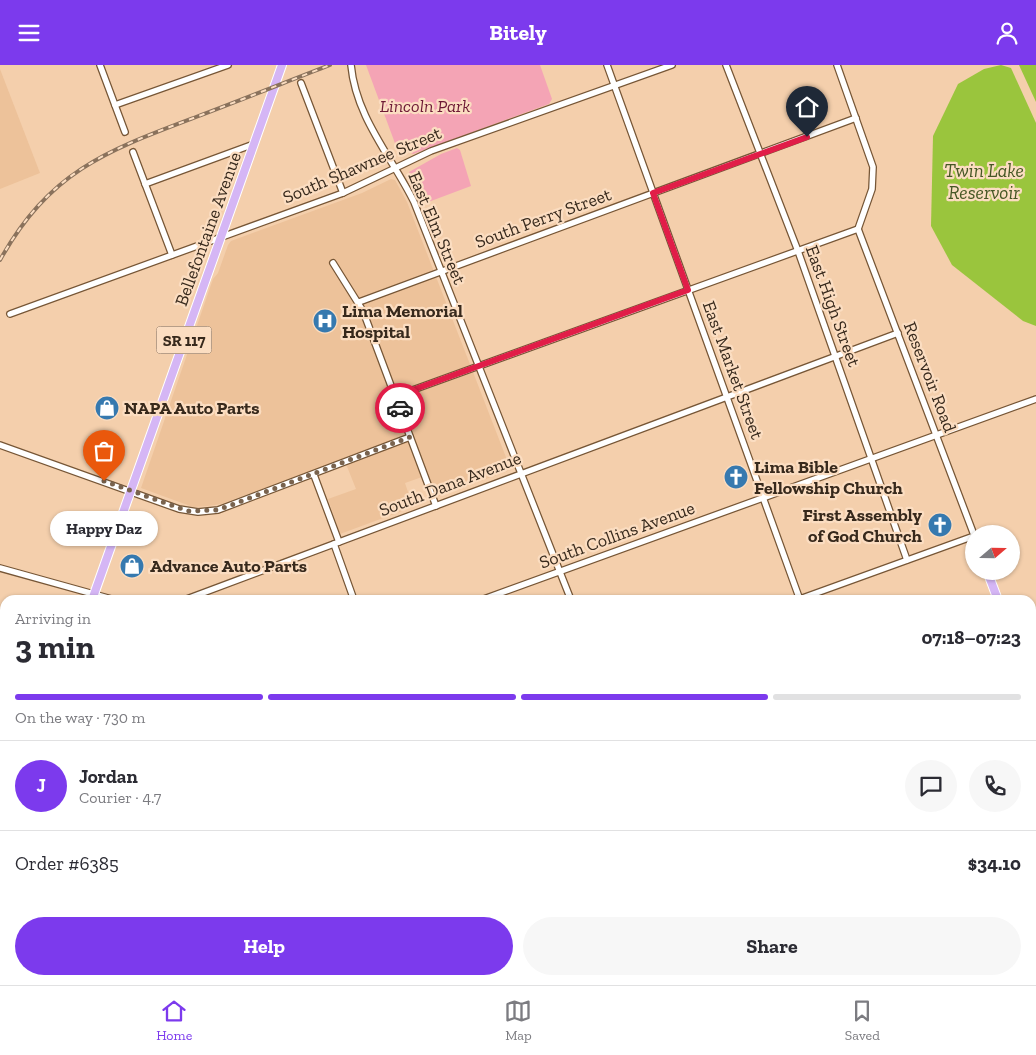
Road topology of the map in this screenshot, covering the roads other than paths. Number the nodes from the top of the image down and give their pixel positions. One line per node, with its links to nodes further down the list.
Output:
1 (100, 65): 11 (street)
2 (228, 65): 11 (street)
3 (282, 65): 14 (main road, Bellefontaine Avenue / SR 117)
4 (351, 65): 17 (street, East Elm Street)
5 (607, 65): 10 (street, East Market Street)
6 (672, 65): 10 (street, South Shawnee Street)
7 (726, 65): 16 (street, East High Street)
8 (837, 65): 12 (street)
9 (301, 83): 19 (street)
10 (614, 86): 17 (street, South Shawnee Street); 20 (street, East Market Street)
11 (115, 105): 13 (street)
12 (856, 119): 16 (street, South Perry Street); 21 (street)
13 (126, 132)
14 (254, 144): 18 (street); 22 (main road, Bellefontaine Avenue / SR 117)
15 (133, 152): 18 (street)
16 (761, 154): 20 (street, South Perry Street); 23 (street, East High Street)
17 (395, 167): 19 (street, South Shawnee Street); 26 (street, East Elm Street)
18 (145, 184): 24 (street)
19 (343, 193): 22 (street, South Shawnee Street)
20 (653, 193): 26 (street, South Perry Street); 27 (street, East Market Street)
21 (858, 229): 23 (street); 30 (street, Reservoir Road)
22 (221, 237): 24 (street, South Shawnee Street); 42 (main road, Bellefontaine Avenue / SR 117)
23 (798, 251): 27 (street); 31 (street, East High Street)
24 (172, 255): 29 (street, South Shawnee Street)
25 (333, 263): 28 (street)
26 (441, 271): 28 (street, South Perry Street); 32 (street, East Elm Street)
27 (688, 290): 32 (street); 34 (street, East Market Street)
28 (359, 302): 33 (street)
29 (10, 314)
30 (898, 333): 31 (street, South Dana Avenue); 36 (street, Reservoir Road)
31 (836, 356): 34 (street, South Dana Avenue); 39 (street, East High Street)
32 (478, 367): 33 (street); 40 (street, East Elm Street)
33 (396, 396): 37 (street)
34 (727, 397): 40 (street, South Dana Avenue); 43 (street, East Market Street)
35 (1036, 399): 36 (street, South Collins Avenue)
36 (936, 436): 39 (street, South Collins Avenue); 45 (street, Reservoir Road)
37 (410, 437): 41 (street); 44 (street)
38 (0, 445): 42 (street)
39 (872, 459): 43 (street, South Collins Avenue); 48 (street, East High Street)
40 (521, 474): 44 (street, South Dana Avenue); 50 (street, East Elm Street)
41 (314, 475): 42 (street); 47 (street)
42 (130, 491): 53 (main road, Bellefontaine Avenue / SR 117)
43 (764, 499): 50 (street, South Collins Avenue); 58 (street, East Market Street)
44 (436, 505): 47 (street, South Dana Avenue)
45 (970, 525)
46 (965, 538): 48 (street)
47 (336, 543): 54 (street, South Dana Avenue); 55 (street)
48 (907, 560): 59 (street)
49 (0, 568): 52 (street)
50 (560, 572): 56 (street, South Collins Avenue); 57 (street, East Elm Street)
51 (990, 580): 60 (main road)
52 (87, 595)
53 (94, 595)
54 (197, 595)
55 (352, 595)
56 (495, 595)
57 (569, 595)
58 (797, 595)
59 (812, 595)
60 (996, 595)

